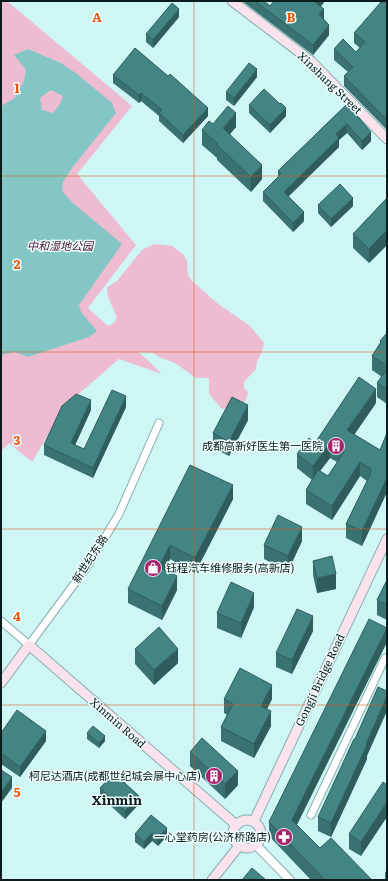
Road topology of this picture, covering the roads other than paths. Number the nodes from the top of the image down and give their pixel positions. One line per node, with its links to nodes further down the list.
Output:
1 (232, 1): 2 (main road, Xinshang Street)
2 (387, 139)
3 (159, 424): 6 (street, 新世纪东路)
4 (387, 539): 10 (main road, Gongji Bridge Road)
5 (1, 621): 6 (street, Xinmin Road)
6 (29, 646): 8 (main road, 新世纪东路); 11 (main road, Xinmin Road)
7 (387, 658): 9 (street)
8 (1, 683)
9 (311, 815)
10 (254, 821): 11 (main road); 12 (main road)
11 (235, 824): 13 (main road)
12 (256, 845): 13 (main road); 15 (street)
13 (238, 846): 14 (main road)
14 (212, 880)
15 (290, 880)

